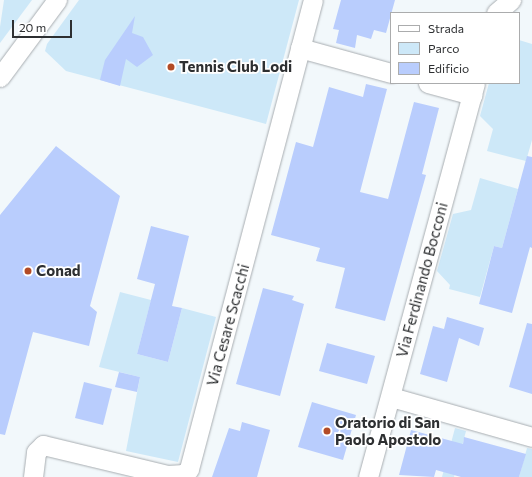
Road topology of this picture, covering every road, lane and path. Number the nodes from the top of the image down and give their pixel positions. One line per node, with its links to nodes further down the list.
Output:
1 (57, 0): 9 (street)
2 (312, 0): 7 (street, Via Cesare Scacchi)
3 (490, 0): 5 (street)
4 (511, 0): 6 (street)
5 (492, 12)
6 (497, 12)
7 (300, 48): 8 (street); 14 (street, Via Cesare Scacchi)
8 (390, 73)
9 (0, 77)
10 (436, 84): 11 (street)
11 (473, 89): 12 (street, Via Ferdinando Bocconi)
12 (390, 397): 13 (street); 15 (street, Via Ferdinando Bocconi)
13 (532, 437)
14 (33, 477)
15 (368, 477)

